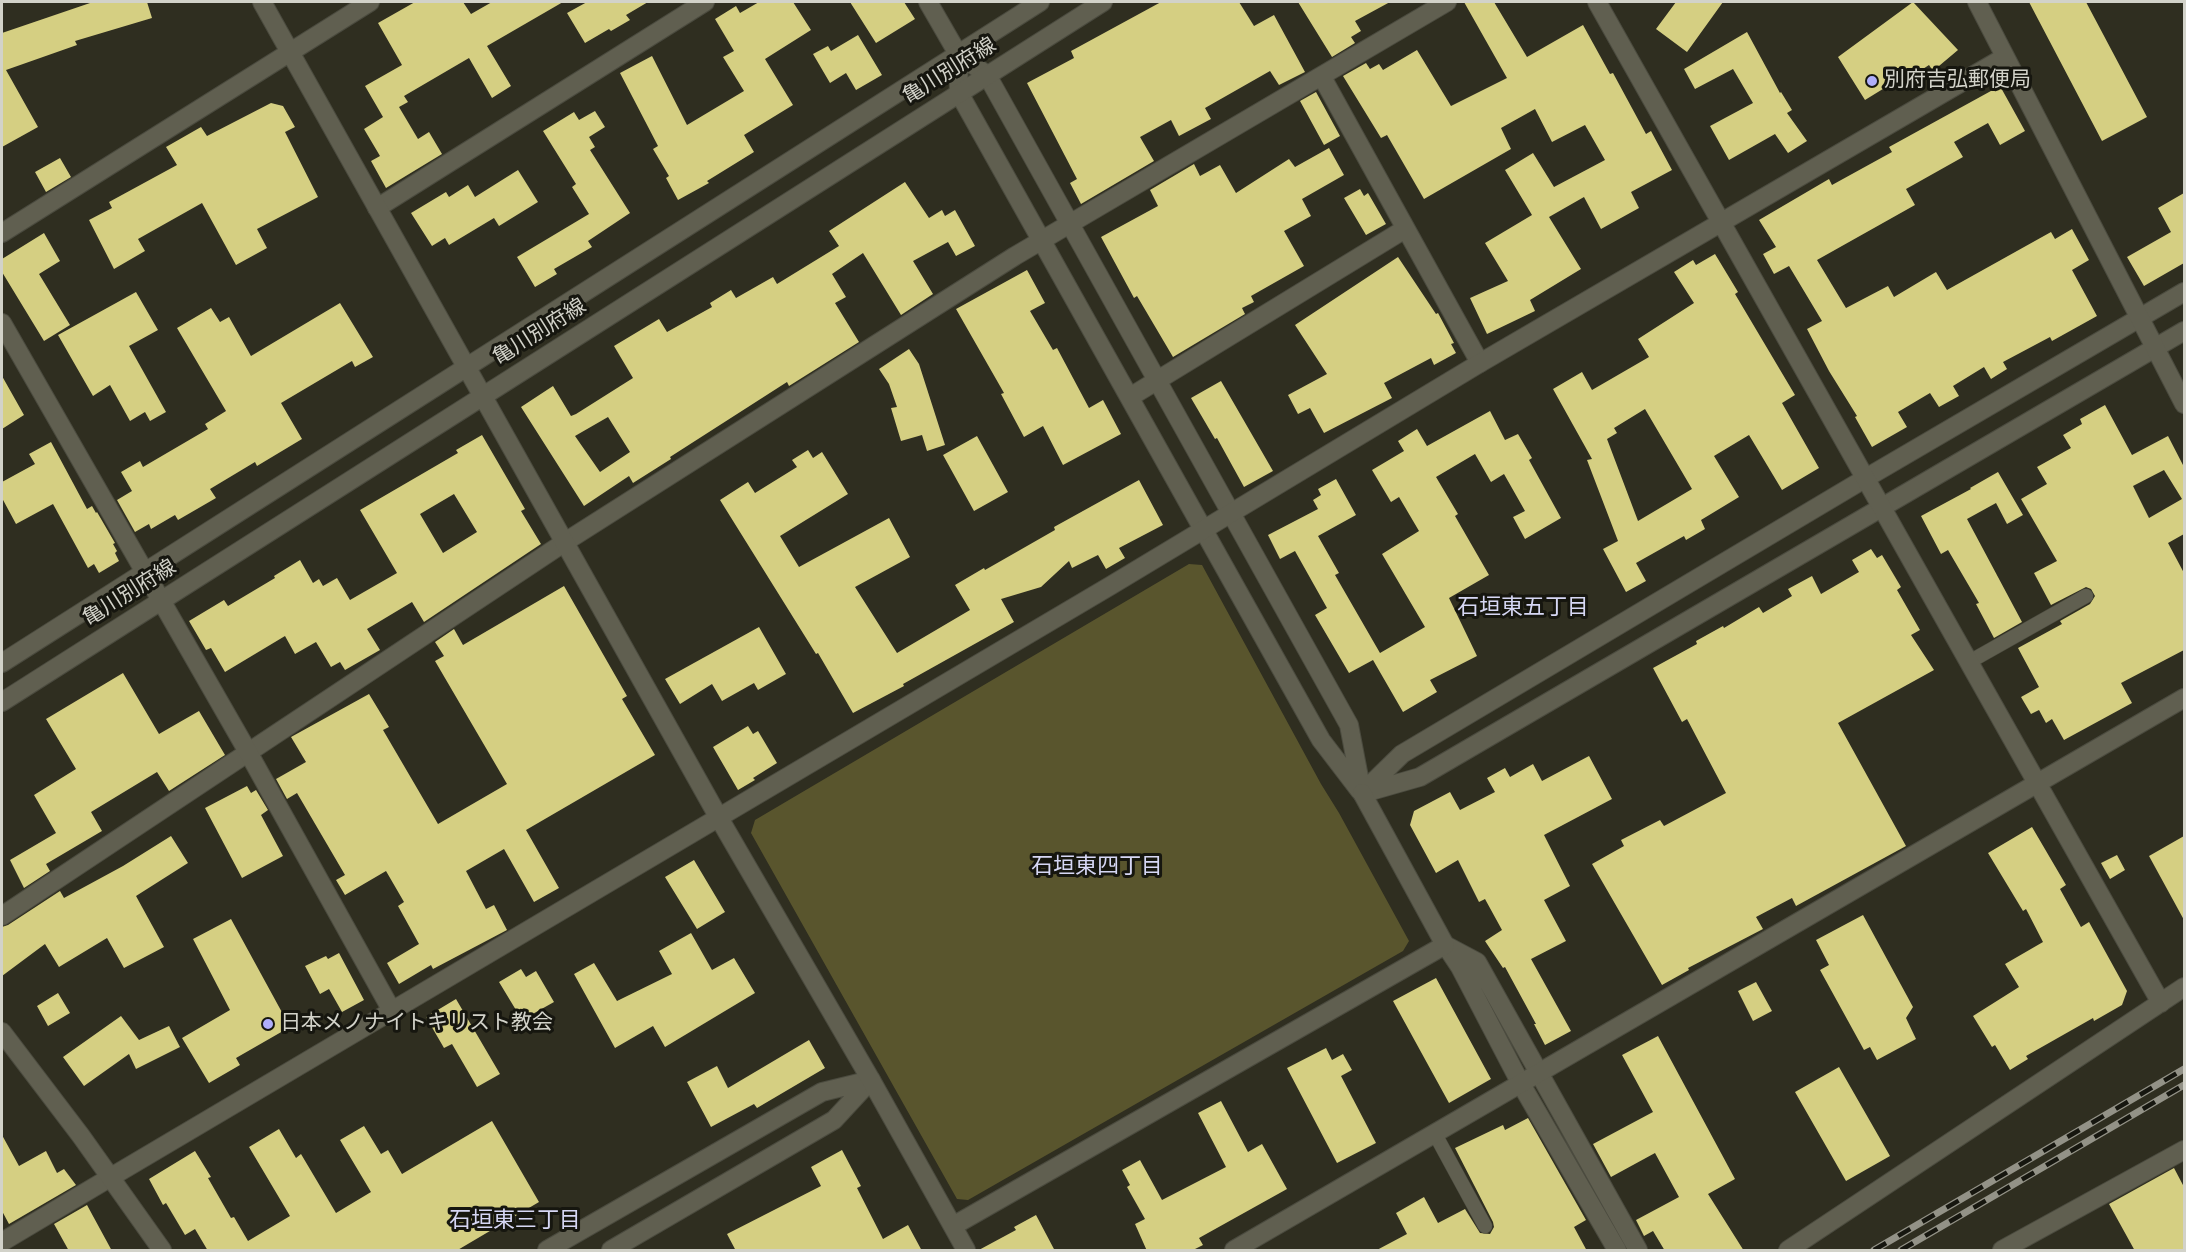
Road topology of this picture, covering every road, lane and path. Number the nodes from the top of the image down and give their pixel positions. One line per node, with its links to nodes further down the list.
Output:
1 (262, 2): 10 (street)
2 (370, 2): 10 (street)
3 (705, 2): 16 (street)
4 (928, 2): 11 (street)
5 (1040, 2): 11 (street, 亀川別府線)
6 (1103, 2): 13 (street, 亀川別府線)
7 (1448, 2): 14 (street)
8 (1597, 2): 17 (street)
9 (1977, 2): 12 (street)
10 (291, 51): 16 (street); 20 (street)
11 (958, 54): 13 (street); 15 (street); 28 (street, 亀川別府線)
12 (2005, 57): 17 (street); 23 (street)
13 (987, 75): 15 (street, 亀川別府線); 18 (street)
14 (1322, 77): 18 (street); 19 (street)
15 (959, 93): 21 (street); 30 (street, 亀川別府線)
16 (377, 208): 28 (street)
17 (1721, 222): 27 (street); 33 (street)
18 (1070, 224): 21 (street); 29 (street)
19 (1405, 229): 27 (street); 29 (street)
20 (2, 233)
21 (1042, 240): 31 (street); 37 (street)
22 (2184, 292): 23 (street)
23 (2140, 318): 26 (street); 33 (street)
24 (2, 323): 38 (street)
25 (2184, 331): 26 (street)
26 (2156, 348): 32 (street); 34 (street)
27 (1480, 363): 35 (street)
28 (468, 366): 30 (street); 38 (street, 亀川別府線)
29 (1157, 381): 31 (street); 35 (street)
30 (484, 395): 37 (street); 40 (street, 亀川別府線)
31 (1130, 397): 36 (street)
32 (2184, 404)
33 (1866, 478): 34 (street); 47 (street)
34 (1883, 508): 41 (street); 47 (street)
35 (1231, 513): 36 (street); 47 (street)
36 (1204, 530): 47 (street); 48 (street)
37 (566, 542): 45 (street); 48 (street)
38 (145, 572): 40 (street); 42 (street, 亀川別府線)
39 (2086, 596): 41 (lane)
40 (161, 601): 44 (street, 亀川別府線); 45 (street)
41 (1969, 662): 46 (street)
42 (2, 663)
43 (2184, 698): 46 (street)
44 (2, 702)
45 (248, 752): 49 (street); 53 (street)
46 (2037, 783): 52 (street); 55 (street)
47 (1362, 794): 50 (street)
48 (718, 818): 53 (street); 56 (street)
49 (2, 916)
50 (1445, 945): 55 (street); 57 (street); 61 (street)
51 (2184, 987): 52 (street)
52 (2161, 1003): 71 (street)
53 (392, 1011): 60 (street)
54 (2, 1032): 60 (street)
55 (1538, 1074): 57 (street); 70 (street)
56 (871, 1080): 61 (street); 65 (street); 66 (street)
57 (1521, 1084): 58 (street); 69 (street)
58 (1435, 1134): 62 (lane); 68 (street)
59 (2184, 1150): 72 (street)
60 (111, 1177): 63 (street); 64 (street)
61 (953, 1226): 67 (street)
62 (1485, 1226)
63 (2, 1242)
64 (162, 1251)
65 (547, 1251)
66 (611, 1251)
67 (966, 1251)
68 (1234, 1251)
69 (1617, 1251)
70 (1638, 1251)
71 (1788, 1251)
72 (2002, 1251)

